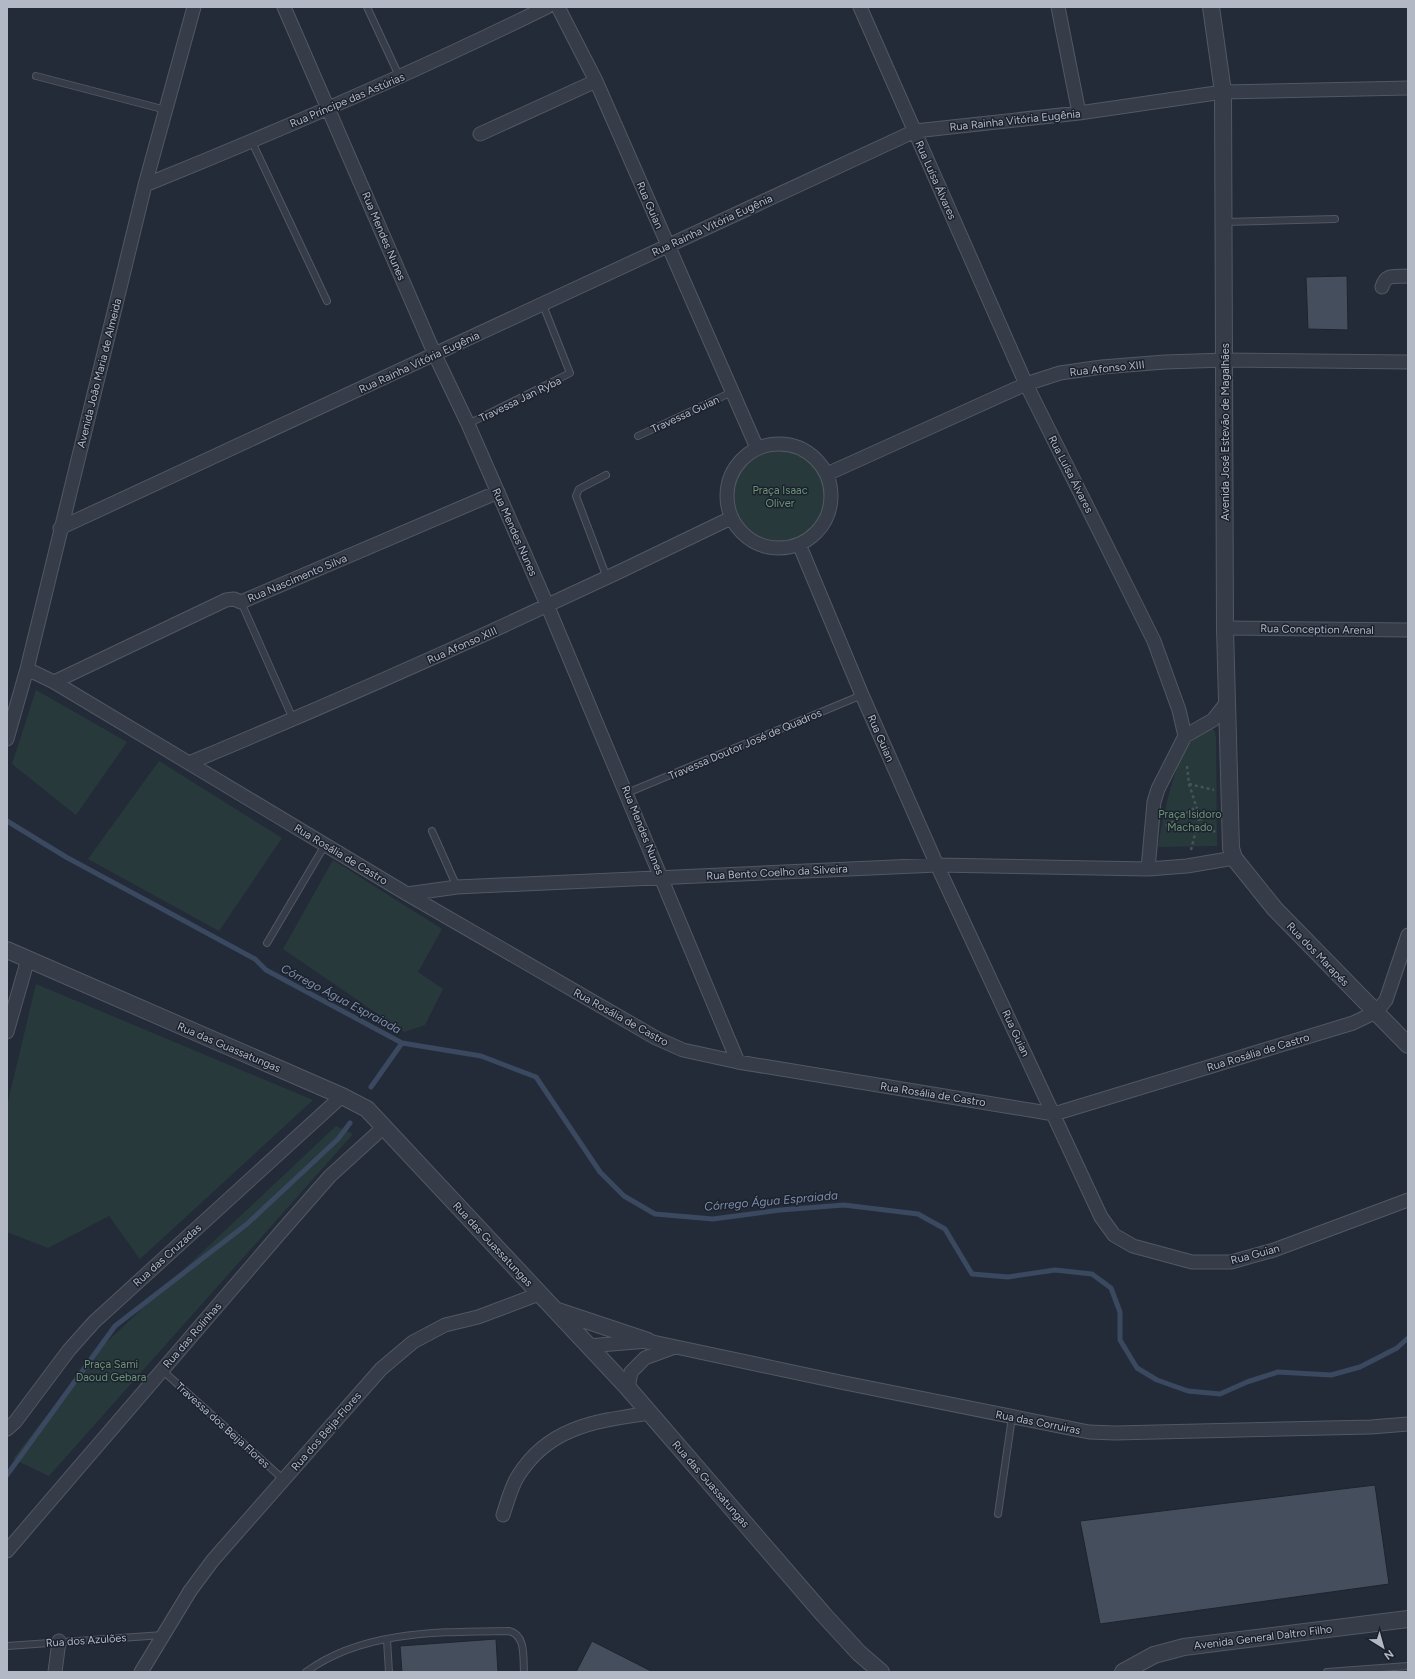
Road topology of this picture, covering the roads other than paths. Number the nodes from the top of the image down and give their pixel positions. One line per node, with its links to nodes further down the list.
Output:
1 (194, 7): 15 (street, Avenida João Maria de Almeida)
2 (284, 7): 14 (street, Rua Mendes Nunes)
3 (367, 7): 10 (lane)
4 (547, 7): 10 (street, Rua Príncipe das Astúrias)
5 (558, 7): 11 (street, Rua Guian)
6 (860, 7): 17 (street, Rua Luísa Álvares)
7 (1058, 7): 16 (street)
8 (1211, 7): 13 (street, Avenida José Estevão de Magalhães)
9 (36, 76): 15 (lane)
10 (400, 78): 14 (street, Rua Príncipe das Astúrias)
11 (596, 81): 18 (street); 23 (street, Rua Guian)
12 (1408, 88): 13 (street, Rua Rainha Vitória Eugênia)
13 (1224, 92): 16 (street, Rua Rainha Vitória Eugênia); 22 (street, Avenida José Estevão de Magalhães)
14 (328, 107): 19 (street, Rua Príncipe das Astúrias); 28 (street, Rua Mendes Nunes)
15 (166, 110): 20 (street, Avenida João Maria de Almeida)
16 (1079, 113): 17 (street, Rua Rainha Vitória Eugênia)
17 (915, 131): 23 (street, Rua Rainha Vitória Eugênia); 31 (street, Rua Luísa Álvares)
18 (480, 134)
19 (252, 142): 20 (street, Rua Príncipe das Astúrias); 26 (lane)
20 (145, 185): 40 (street, Avenida João Maria de Almeida)
21 (1335, 219): 22 (lane)
22 (1225, 222): 29 (street, Avenida José Estevão de Magalhães)
23 (668, 245): 27 (street, Rua Rainha Vitória Eugênia); 32 (street, Rua Guian)
24 (1408, 276): 25 (street)
25 (1382, 287)
26 (327, 301)
27 (543, 305): 28 (street, Rua Rainha Vitória Eugênia); 33 (lane, Travessa Jan Ryba)
28 (435, 355): 33 (street, Rua Mendes Nunes); 40 (street, Rua Rainha Vitória Eugênia)
29 (1225, 360): 30 (street, Rua Afonso XIII); 31 (street, Rua Afonso XIII); 45 (street, Avenida José Estevão de Magalhães)
30 (1408, 362)
31 (1026, 384): 36 (street, Rua Afonso XIII); 52 (street, Rua Luísa Álvares)
32 (732, 392): 34 (lane, Travessa Guian); 35 (street, Rua Guian)
33 (468, 424): 38 (street, Rua Mendes Nunes)
34 (638, 436)
35 (757, 448): 36 (street); 39 (street)
36 (827, 474): 41 (street)
37 (606, 475): 42 (lane)
38 (498, 492): 43 (street, Rua Nascimento Silva); 44 (street, Rua Mendes Nunes)
39 (731, 518): 41 (street); 42 (street, Rua Afonso XIII)
40 (60, 528): 47 (street, Avenida João Maria de Almeida)
41 (799, 544): 49 (street, Rua Guian)
42 (607, 578): 44 (street, Rua Afonso XIII)
43 (242, 602): 48 (street, Rua Nascimento Silva); 51 (lane)
44 (548, 606): 51 (street, Rua Afonso XIII); 55 (street, Rua Mendes Nunes)
45 (1225, 628): 46 (street, Rua Conception Arenal); 50 (street, Avenida José Estevão de Magalhães)
46 (1408, 630)
47 (27, 669): 48 (street, Rua Rosália de Castro); 53 (street, Avenida João Maria de Almeida)
48 (54, 682): 54 (street, Rua Rosália de Castro)
49 (862, 695): 55 (lane, Travessa Doutor José de Quadros); 59 (street, Rua Guian)
50 (1228, 701): 52 (street); 58 (street, Avenida José Estevão de Magalhães)
51 (293, 720): 54 (street, Rua Afonso XIII)
52 (1185, 736): 60 (street)
53 (7, 739)
54 (189, 763): 57 (street, Rua Rosália de Castro)
55 (627, 793): 61 (street, Rua Mendes Nunes)
56 (432, 831): 62 (lane)
57 (325, 845): 63 (street, Rua Rosália de Castro); 65 (lane)
58 (1232, 853): 60 (street); 68 (street, Rua dos Marapés)
59 (937, 865): 60 (street, Rua Bento Coelho da Silveira); 61 (street, Rua Bento Coelho da Silveira); 73 (street, Rua Guian)
60 (1148, 869)
61 (662, 877): 62 (street, Rua Bento Coelho da Silveira); 71 (street, Rua Mendes Nunes)
62 (457, 887): 63 (street, Rua Bento Coelho da Silveira)
63 (407, 894): 71 (street, Rua Rosália de Castro)
64 (1408, 935): 68 (street)
65 (266, 943)
66 (7, 950): 67 (street, Rua das Guassatungas)
67 (28, 959): 69 (street); 72 (street, Rua das Guassatungas)
68 (1376, 1012): 70 (street, Rua dos Marapés); 73 (street, Rua Rosália de Castro)
69 (7, 1032)
70 (1408, 1045)
71 (738, 1062): 73 (street, Rua Rosália de Castro)
72 (342, 1096): 74 (street, Rua das Guassatungas); 86 (street, Rua das Cruzadas)
73 (1054, 1114): 75 (street, Rua Guian)
74 (385, 1126): 76 (street, Rua das Guassatungas); 81 (street, Rua das Rolinhas)
75 (1408, 1200)
76 (539, 1294): 77 (street, Rua das Guassatungas); 87 (street, Rua dos Beija-Flores)
77 (554, 1309): 78 (street); 79 (street, Rua das Guassatungas)
78 (648, 1341): 79 (street, Rua das Corruiras); 80 (street, Rua das Corruiras)
79 (588, 1346): 82 (street, Rua das Guassatungas)
80 (675, 1348): 82 (street); 84 (street, Rua das Corruiras)
81 (162, 1370): 87 (lane, Travessa dos Beija Flores); 90 (street, Rua das Rolinhas)
82 (628, 1388): 83 (street, Rua das Guassatungas)
83 (650, 1413): 89 (street); 102 (street, Rua das Guassatungas)
84 (1012, 1417): 85 (street, Rua das Corruiras); 88 (lane)
85 (1408, 1424)
86 (7, 1429)
87 (284, 1480): 92 (street, Rua dos Beija-Flores)
88 (998, 1514)
89 (503, 1515)
90 (7, 1550)
91 (1408, 1619): 103 (street, Avenida General Daltro Filho)
92 (165, 1635): 94 (lane, Rua dos Azulões); 98 (street, Rua dos Beija-Flores)
93 (387, 1640): 99 (lane); 100 (lane); 101 (lane)
94 (59, 1641): 95 (lane, Rua dos Azulões); 97 (street)
95 (7, 1646)
96 (1408, 1666): 104 (lane)
97 (56, 1672)
98 (141, 1672)
99 (306, 1672)
100 (389, 1672)
101 (524, 1672)
102 (881, 1672)
103 (1123, 1672)
104 (1327, 1672)

